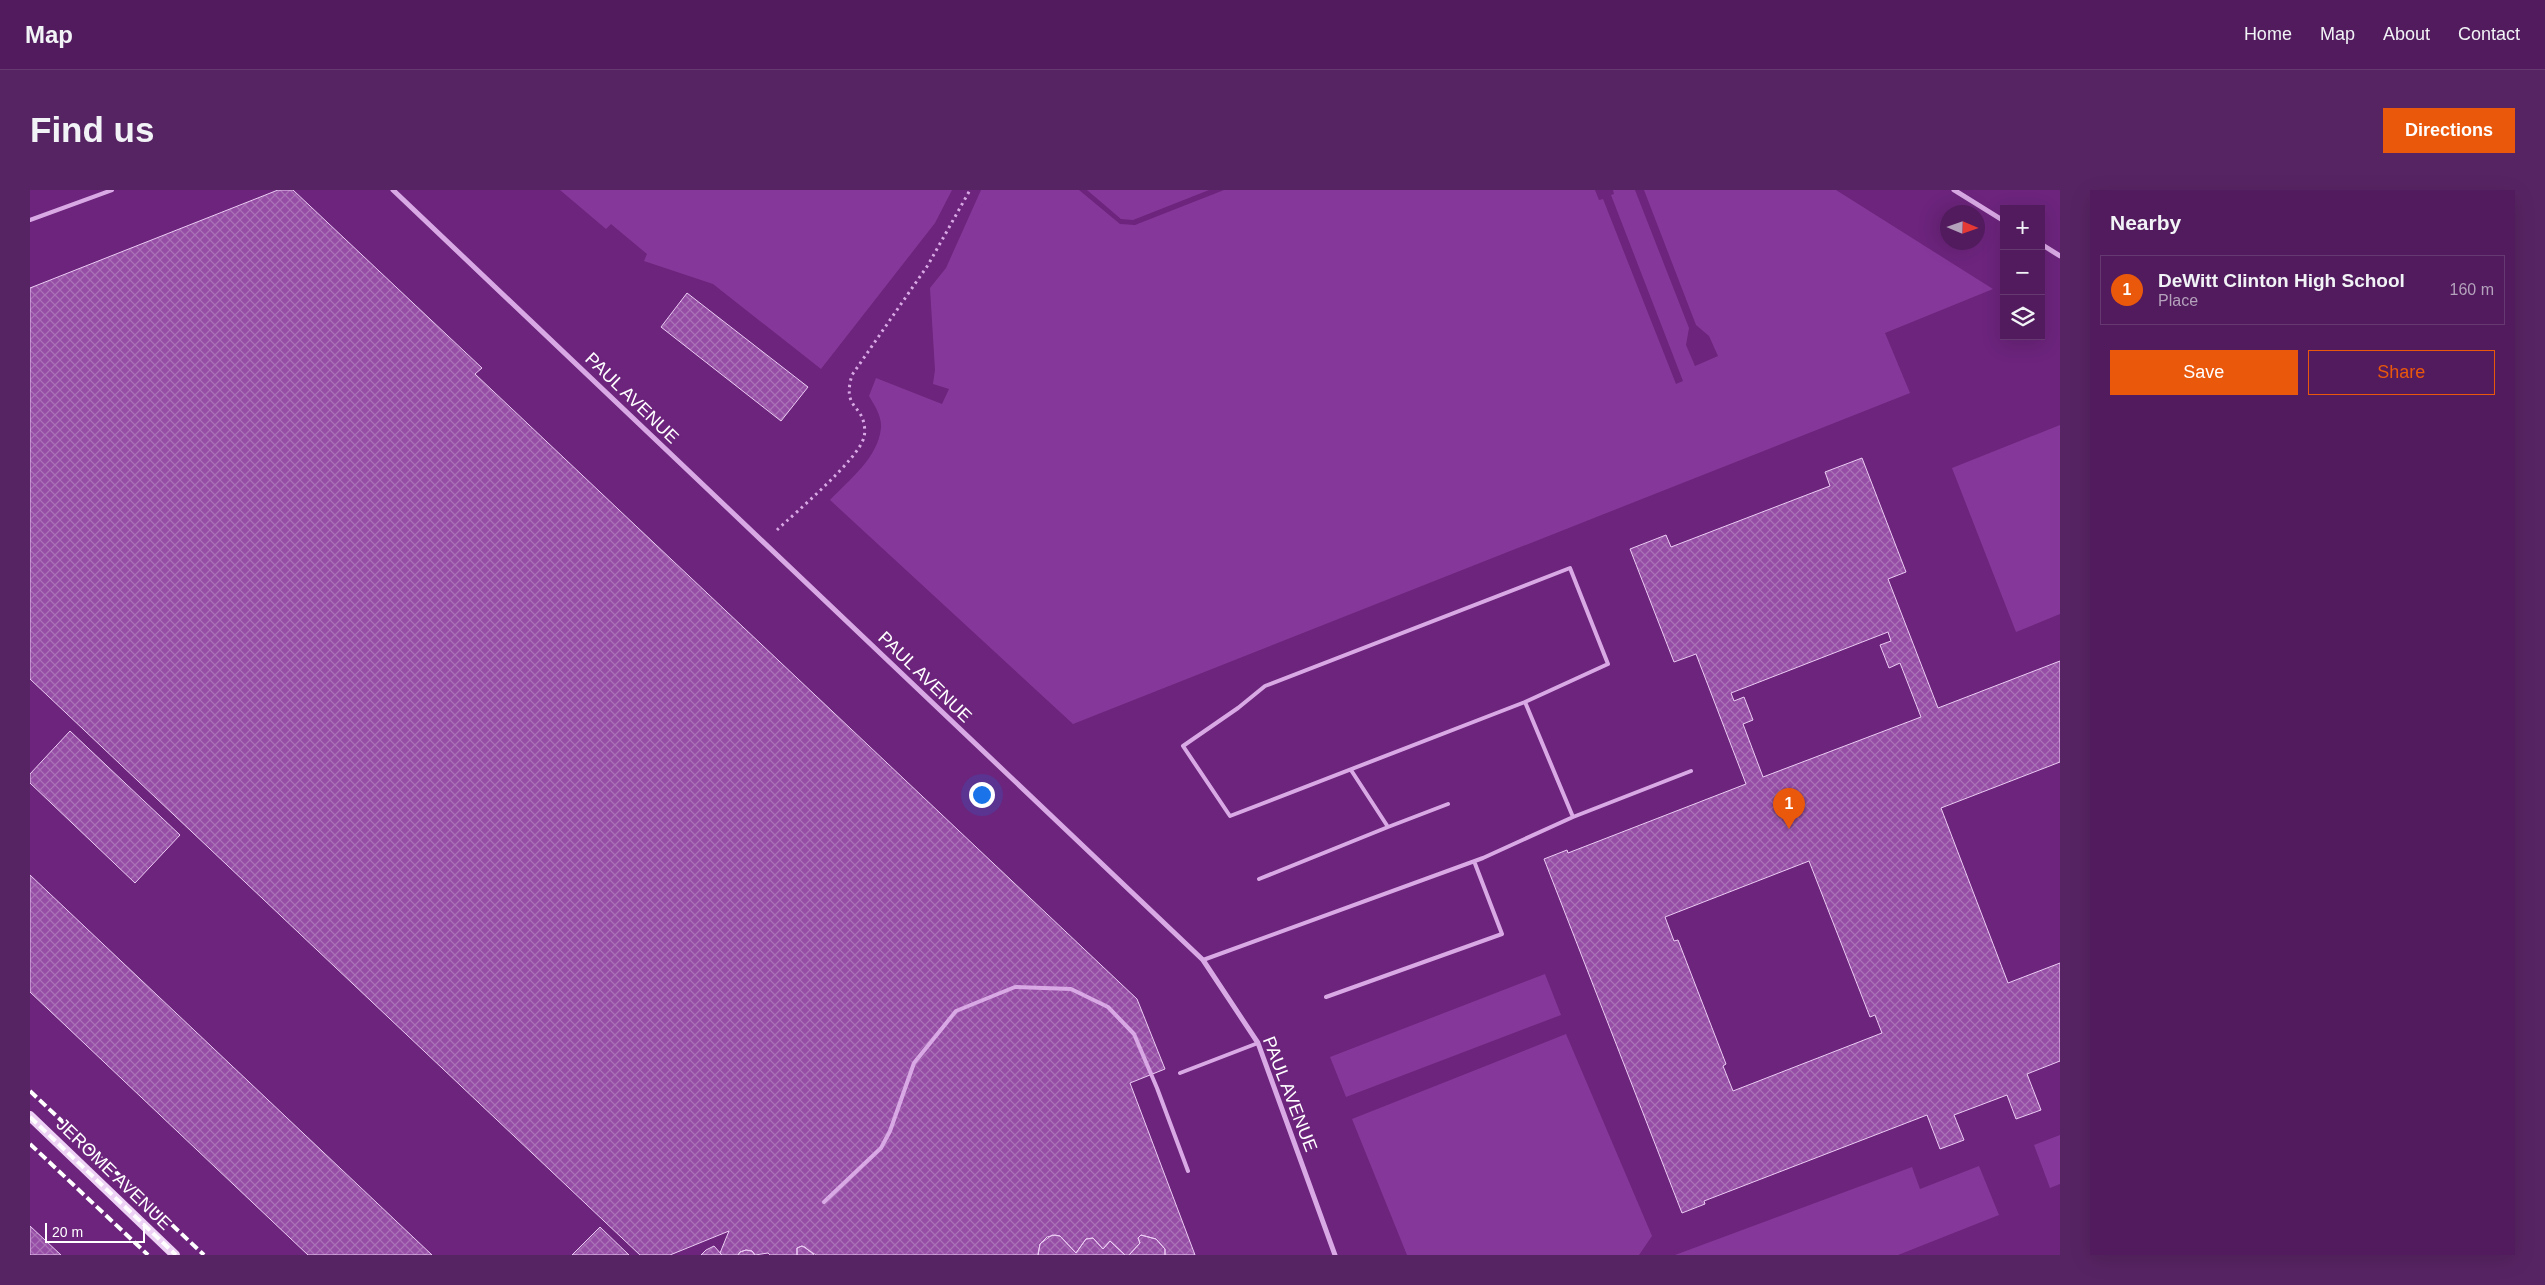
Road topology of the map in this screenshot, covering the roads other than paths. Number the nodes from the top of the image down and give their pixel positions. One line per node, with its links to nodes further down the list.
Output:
1 (112, 190): 5 (lane)
2 (393, 190): 16 (street, PAUL AVENUE)
3 (1954, 190): 4 (street)
4 (2000, 219)
5 (30, 220)
6 (2045, 247): 7 (street)
7 (2060, 256)
8 (1525, 702): 9 (lane); 9 (lane); 12 (lane)
9 (1350, 770): 13 (lane)
10 (1691, 771): 12 (lane)
11 (1448, 804): 13 (lane)
12 (1573, 817): 14 (lane)
13 (1388, 827): 15 (lane)
14 (1474, 861): 16 (lane); 17 (lane)
15 (1258, 879)
16 (1203, 960): 18 (street, PAUL AVENUE)
17 (1326, 997)
18 (1258, 1042): 19 (lane); 24 (street, PAUL AVENUE)
19 (1180, 1073)
20 (30, 1116): 23 (main road, JEROME AVENUE)
21 (1188, 1171): 22 (lane)
22 (824, 1202)
23 (175, 1255)
24 (1335, 1255)

